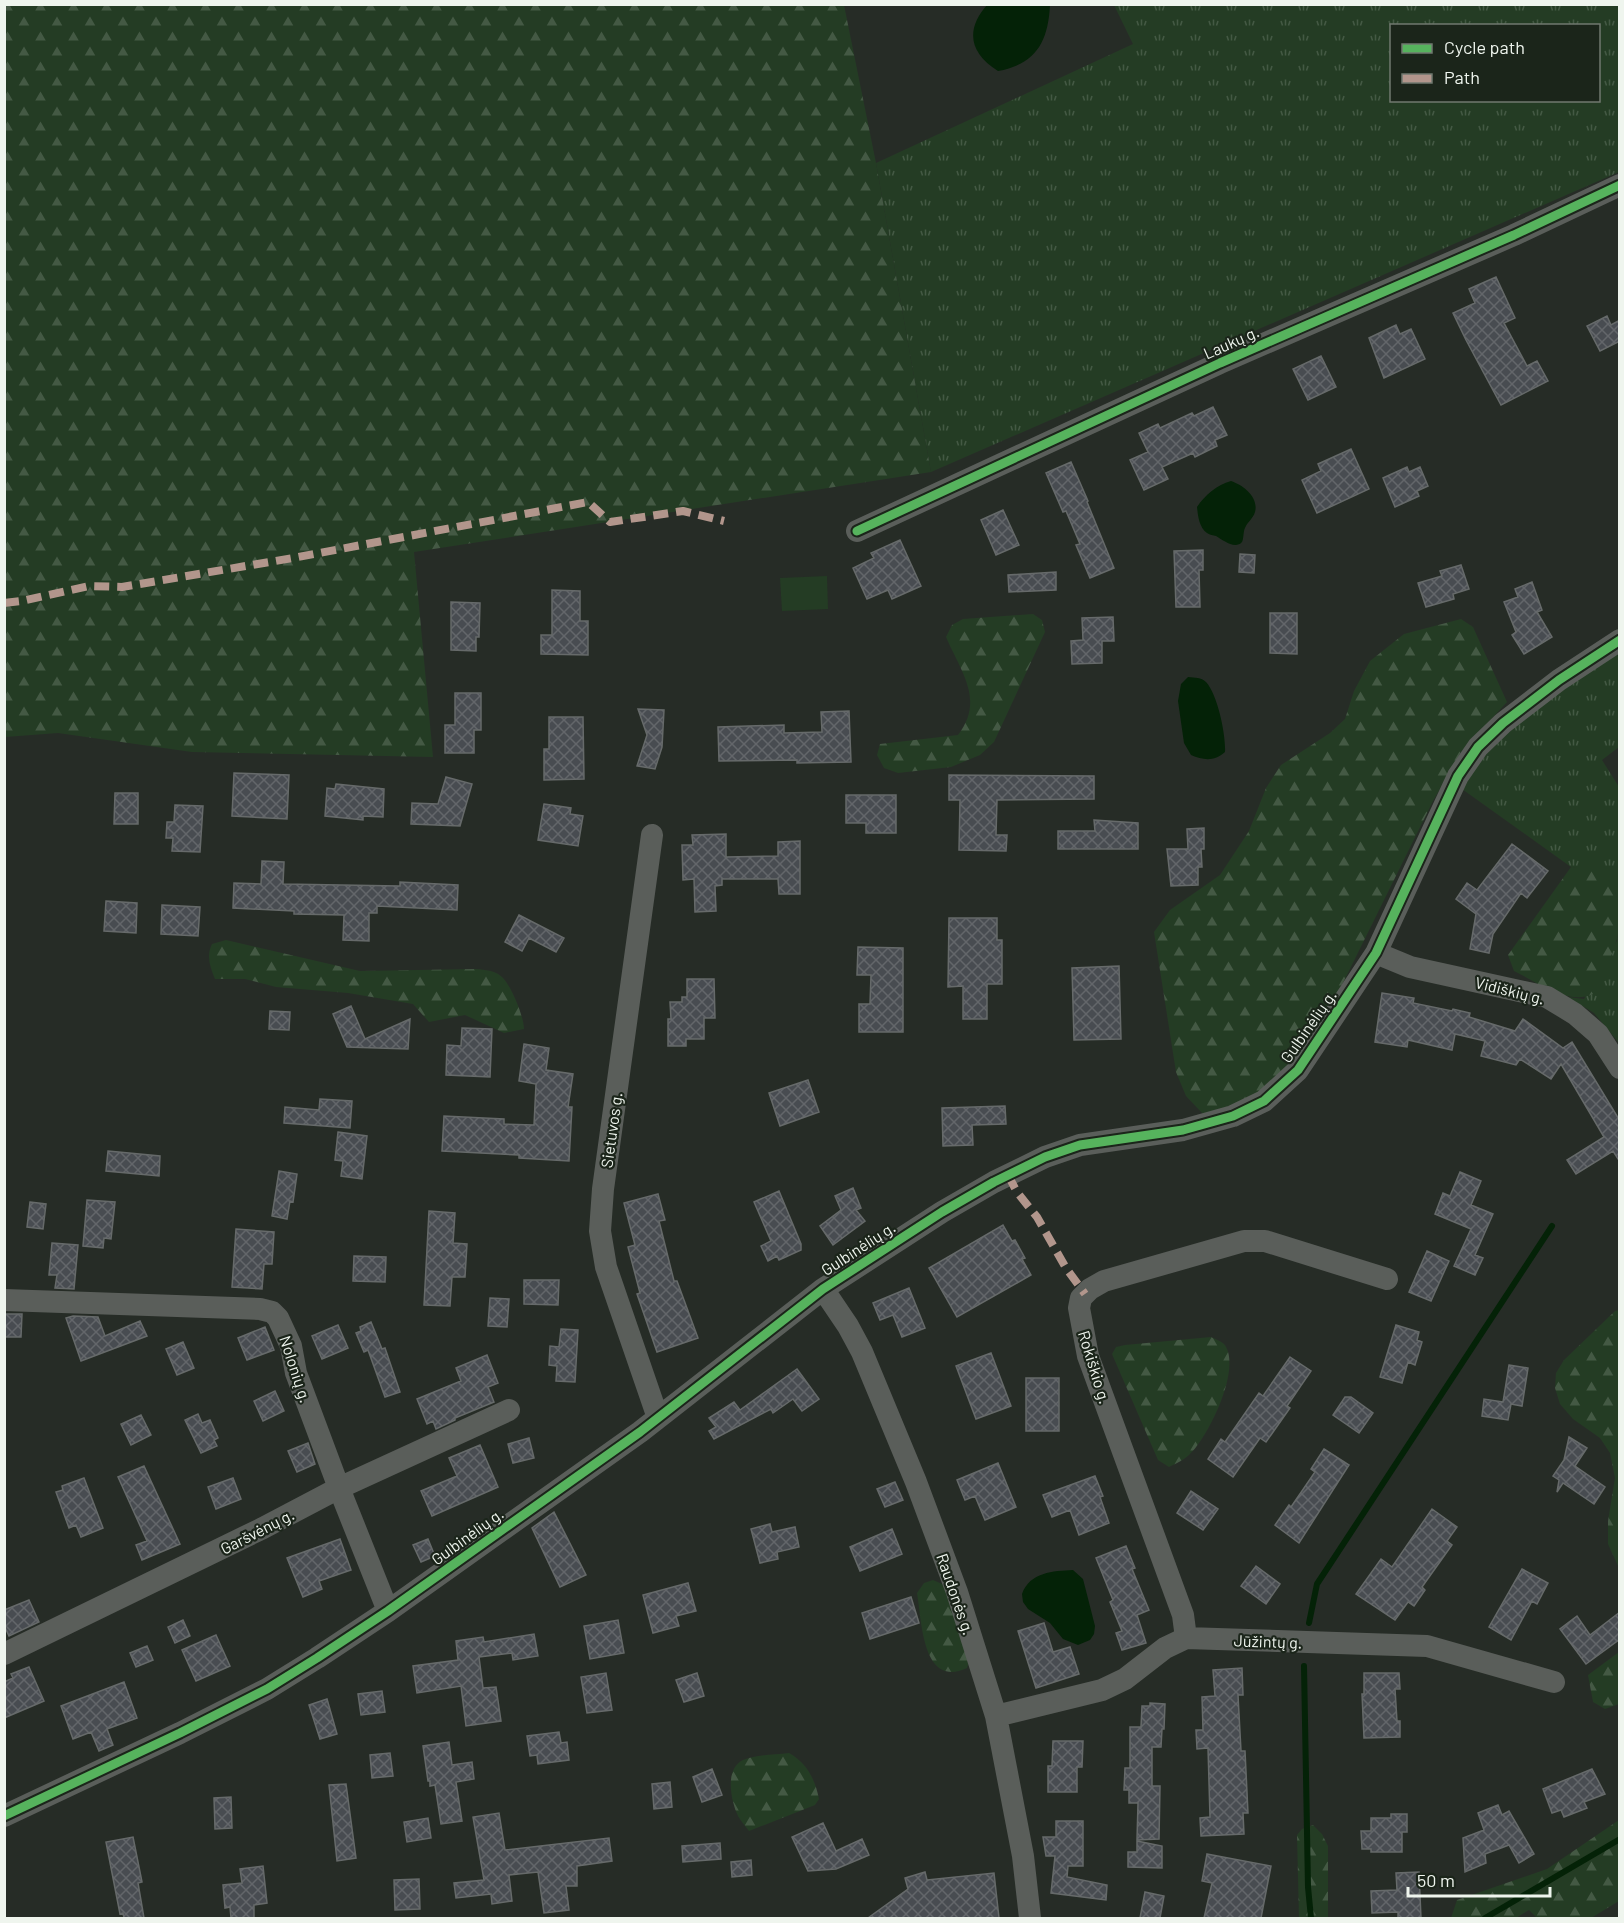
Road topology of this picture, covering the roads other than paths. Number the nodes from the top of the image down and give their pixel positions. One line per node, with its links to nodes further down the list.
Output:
1 (1620, 185): 2 (street, Laukų g.)
2 (857, 531)
3 (1620, 640): 5 (street, Gulbinėlių g.)
4 (652, 835): 11 (street, Sietuvos g.)
5 (1376, 953): 6 (street, Vidiškių g.); 8 (street, Gulbinėlių g.)
6 (1620, 1068)
7 (1387, 1279): 14 (street, Rokiškio g.)
8 (823, 1289): 11 (street, Gulbinėlių g.); 17 (street, Raudonės g.)
9 (4, 1300): 12 (street, Nolonių g.)
10 (510, 1410): 12 (street, Garšvėnų g.)
11 (658, 1418): 13 (street, Gulbinėlių g.)
12 (339, 1488): 13 (street, Nolonių g.); 15 (street, Garšvėnų g.)
13 (388, 1611): 18 (street, Gulbinėlių g.)
14 (1186, 1638): 16 (street, Jūžintų g.); 17 (street, Jūžintų g.)
15 (4, 1654)
16 (1554, 1682)
17 (996, 1716): 19 (street, Raudonės g.)
18 (4, 1816)
19 (1030, 1918)

